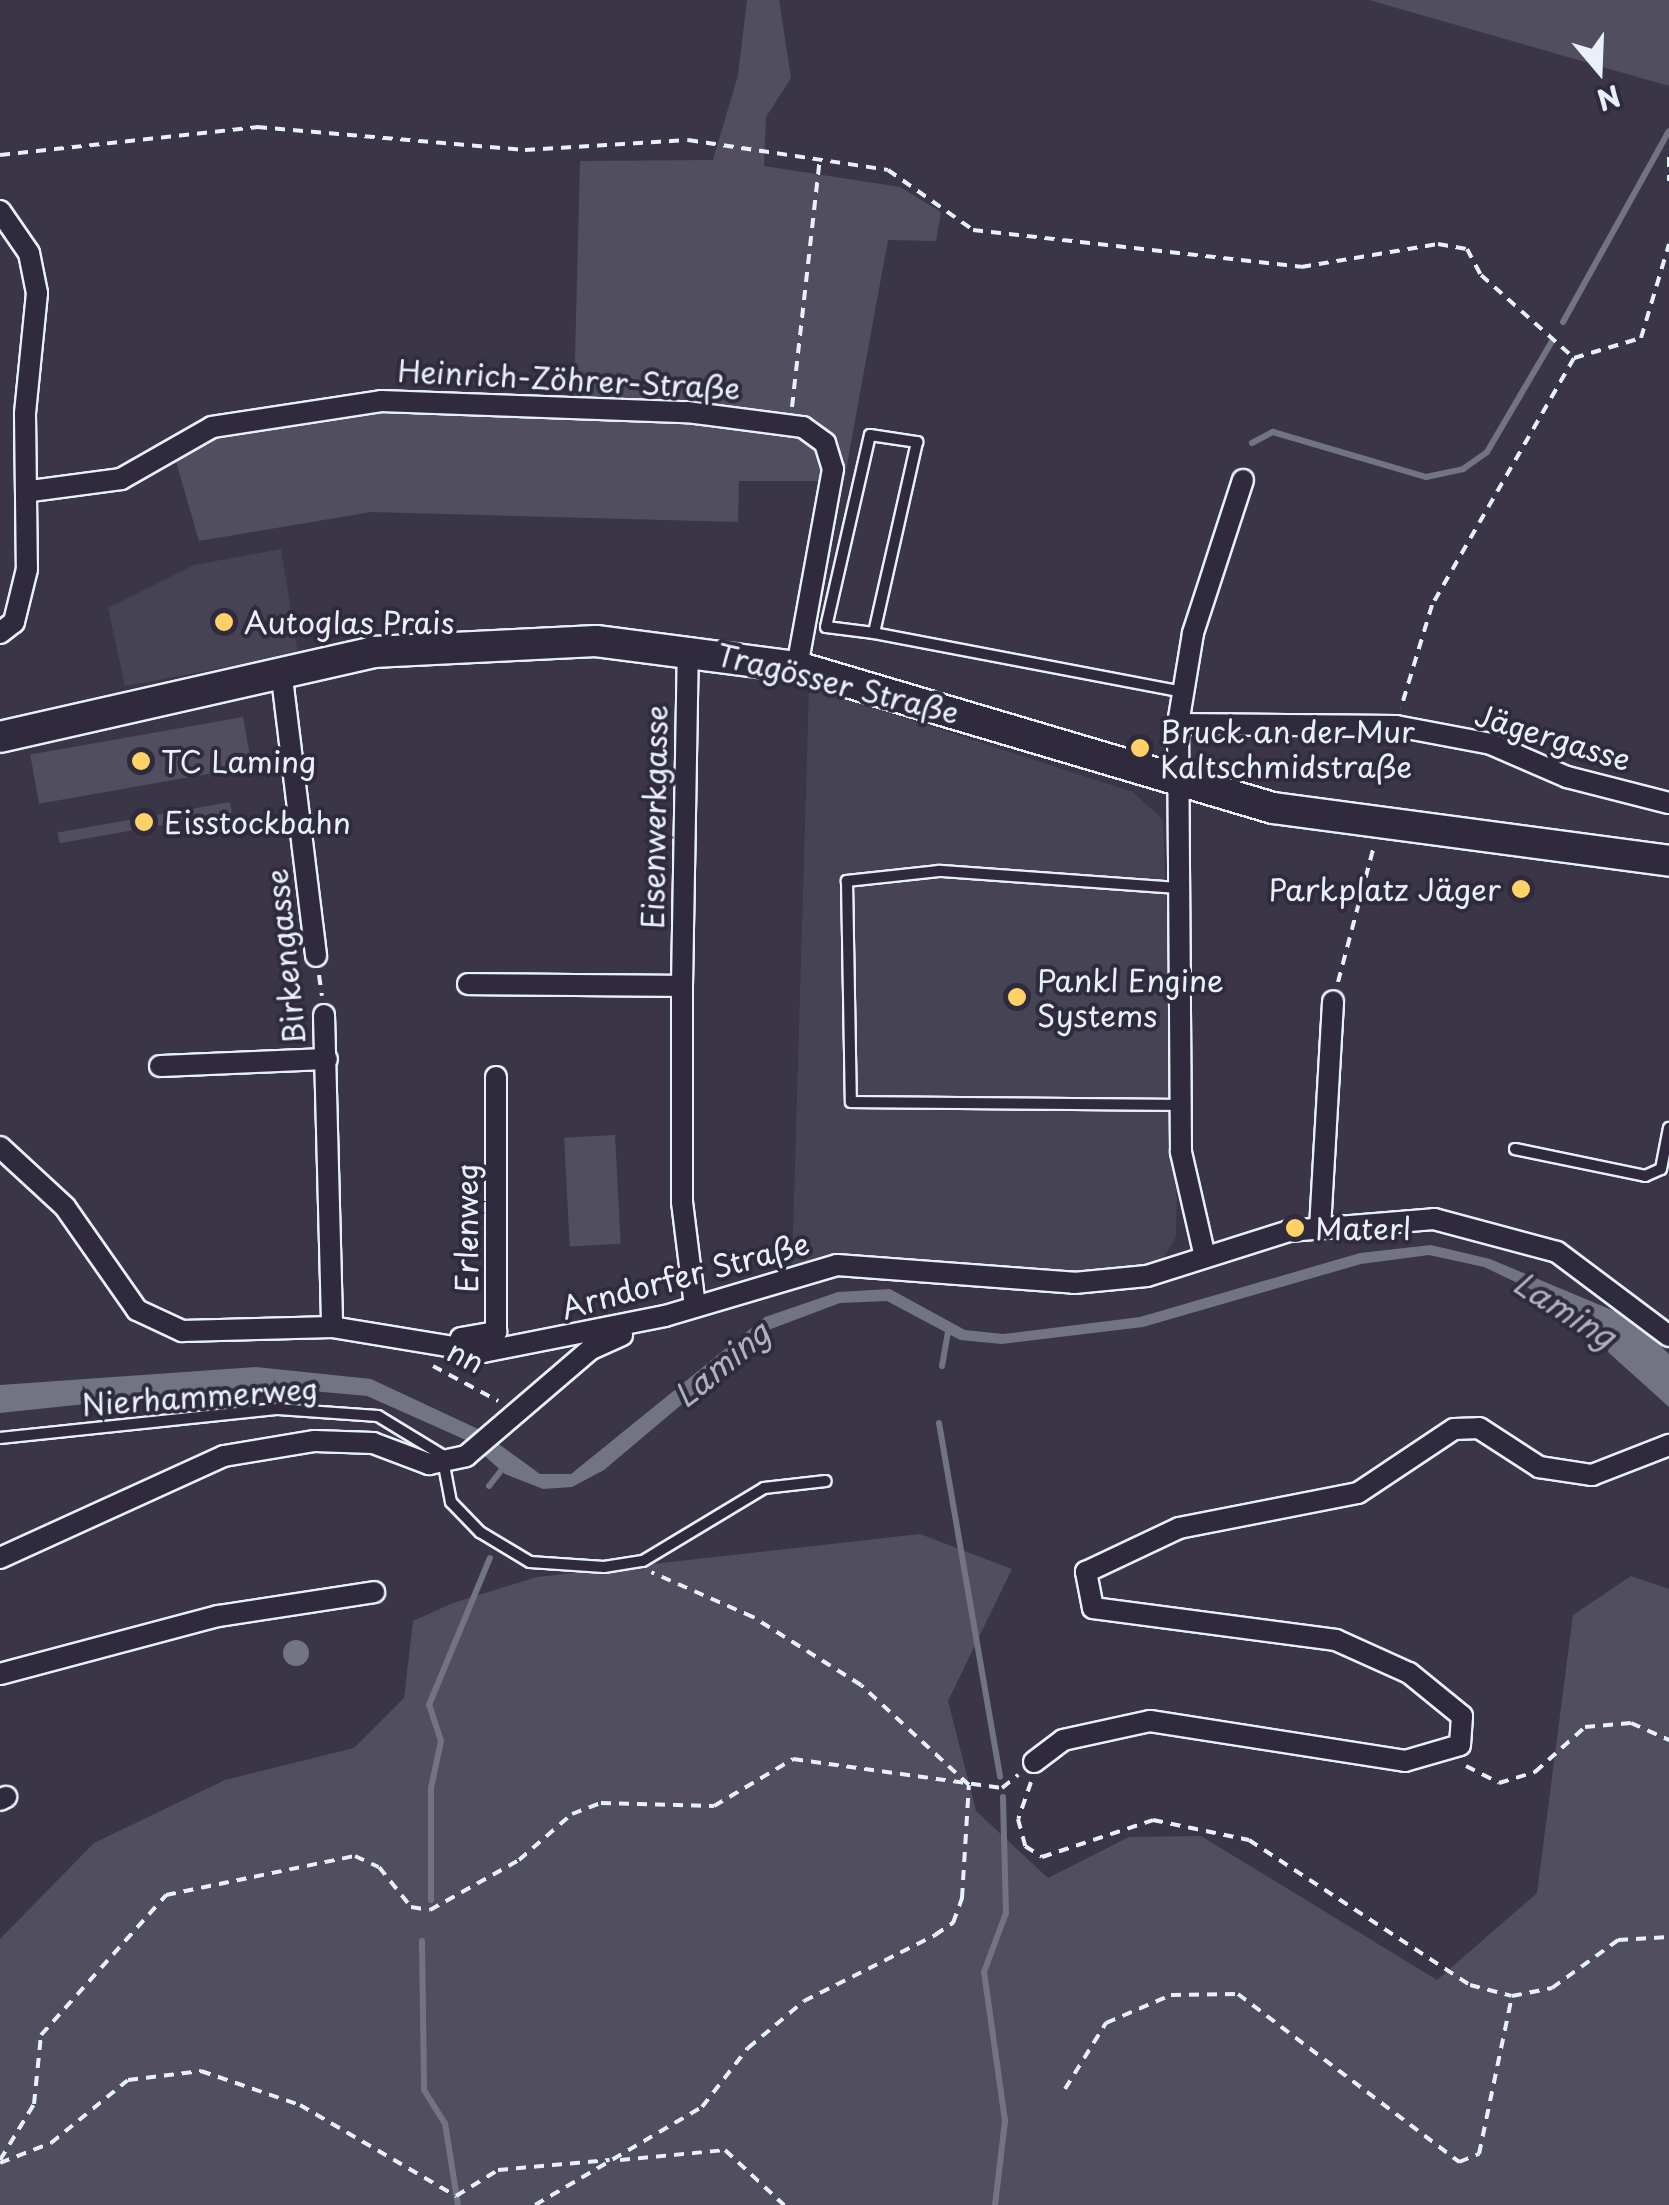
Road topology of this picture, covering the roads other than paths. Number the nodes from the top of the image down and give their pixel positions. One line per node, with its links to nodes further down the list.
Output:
1 (0, 211): 3 (street)
2 (1242, 480): 9 (street)
3 (32, 491): 5 (street); 7 (street, Heinrich-Zöhrer-Straße)
4 (874, 632): 4 (lane); 9 (lane)
5 (0, 633)
6 (688, 648): 7 (main road, Tragösser Straße); 8 (main road, Tragösser Straße); 18 (street, Eisenwerkgasse)
7 (797, 667): 12 (main road, Tragösser Straße)
8 (281, 670): 11 (main road, Tragösser Straße); 16 (street, Birkengasse)
9 (1184, 692): 10 (street)
10 (1178, 724): 12 (street); 13 (street, Jägergasse)
11 (0, 736)
12 (1176, 782): 14 (main road, Tragösser Straße); 15 (street)
13 (1669, 803)
14 (1669, 861)
15 (1178, 888): 24 (street); 24 (lane)
16 (316, 956)
17 (468, 984): 18 (street)
18 (682, 986): 30 (street, Eisenwerkgasse)
19 (1333, 1001): 28 (street)
20 (324, 1015): 21 (street, Birkengasse)
21 (327, 1059): 22 (street, Birkengasse); 32 (street, Birkengasse)
22 (160, 1066)
23 (496, 1077): 34 (street, Erlenweg)
24 (1180, 1105): 29 (street)
25 (1669, 1128): 27 (lane)
26 (0, 1147): 32 (street, Arndorfer Straße)
27 (1515, 1149)
28 (1320, 1228): 29 (street, Arndorfer Straße); 33 (street, Arndorfer Straße)
29 (1205, 1257): 30 (street, Arndorfer Straße)
30 (695, 1306): 31 (street, Arndorfer Straße)
31 (665, 1316): 34 (street, Arndorfer Straße); 37 (street)
32 (332, 1327): 34 (street, Arndorfer Straße)
33 (1669, 1336)
34 (459, 1351)
35 (0, 1438): 37 (lane, Nierhammerweg)
36 (1669, 1446): 42 (street)
37 (444, 1464): 38 (lane); 39 (street)
38 (826, 1482)
39 (0, 1558)
40 (374, 1592): 41 (street)
41 (0, 1674)
42 (1034, 1762)

